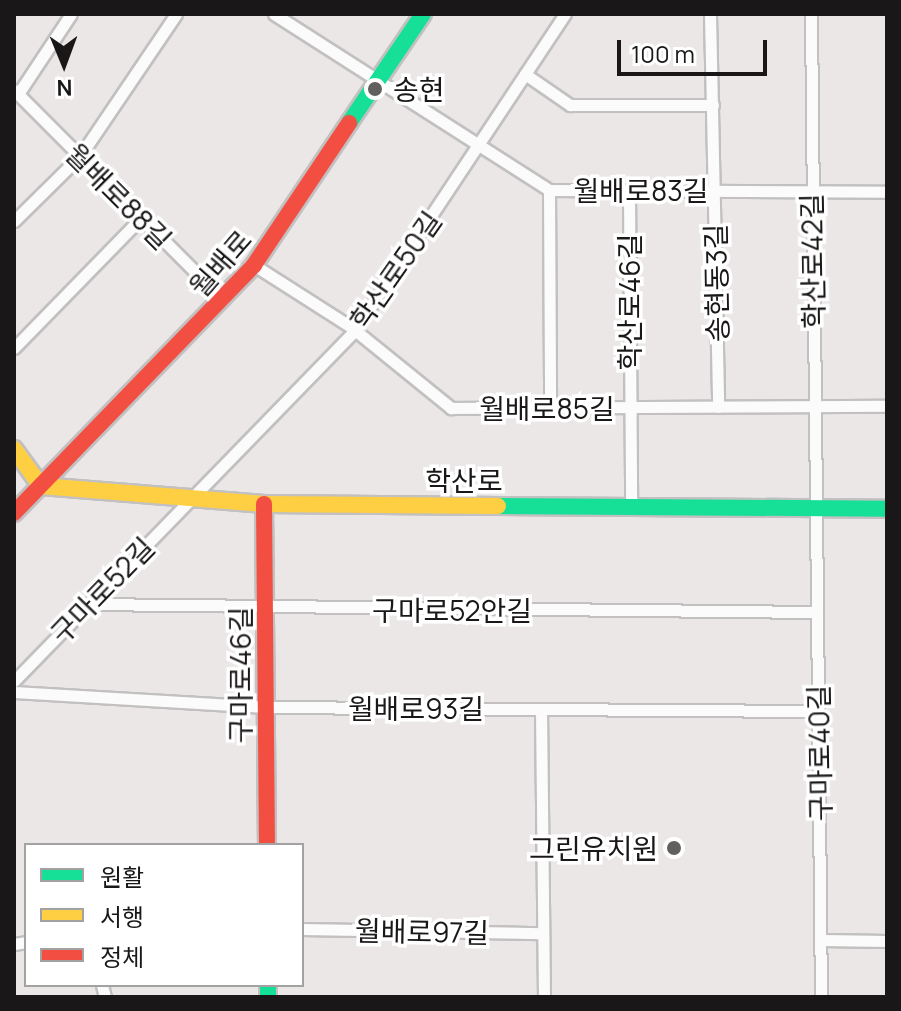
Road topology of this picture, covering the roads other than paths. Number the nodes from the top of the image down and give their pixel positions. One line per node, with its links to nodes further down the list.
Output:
1 (71, 14): 10 (street)
2 (176, 14): 13 (street)
3 (423, 14): 9 (main road, 월배로)
4 (565, 14): 8 (street, 학산로50길)
5 (710, 14): 11 (street, 송현동3길)
6 (811, 14): 16 (street, 학산로42길)
7 (281, 16): 9 (street, 월배로83길)
8 (525, 74): 11 (street); 12 (street, 학산로50길)
9 (379, 81): 12 (street, 월배로83길); 21 (main road, 월배로)
10 (16, 92): 13 (street, 월배로88길)
11 (713, 105): 15 (street, 송현동3길)
12 (479, 147): 14 (street, 월배로83길); 23 (street, 학산로50길)
13 (80, 156): 19 (street, 월배로88길); 20 (street)
14 (549, 190): 17 (street, 월배로83길); 26 (street)
15 (715, 190): 16 (street, 월배로83길); 17 (street, 월배로83길); 28 (street, 송현동3길)
16 (810, 191): 18 (street, 월배로83길); 29 (street, 학산로42길)
17 (629, 192): 27 (street, 학산로46길)
18 (887, 192)
19 (141, 218): 22 (street, 월배로88길); 24 (street)
20 (14, 221)
21 (254, 265): 22 (main road, 월배로); 23 (street, 월배로85길)
22 (223, 300): 31 (main road, 월배로)
23 (355, 330): 26 (street, 월배로85길); 32 (street, 학산로50길)
24 (14, 348)
25 (887, 406): 29 (street, 월배로85길)
26 (550, 407): 27 (street, 월배로85길)
27 (629, 407): 28 (street, 월배로85길); 34 (street, 학산로46길)
28 (718, 407): 29 (street, 월배로85길)
29 (816, 407): 35 (street, 학산로42길)
30 (14, 449): 31 (main road)
31 (41, 486): 32 (main road, 학산로); 37 (main road, 월배로)
32 (191, 499): 33 (main road, 학산로); 38 (street, 구마로52길)
33 (264, 504): 34 (main road, 학산로); 39 (main road, 구마로46길)
34 (631, 507): 35 (main road, 학산로)
35 (815, 508): 36 (main road, 학산로); 40 (street, 구마로40길)
36 (887, 509)
37 (14, 513)
38 (88, 604): 39 (street, 구마로52안길); 41 (street, 구마로52길)
39 (265, 609): 40 (street, 구마로52안길); 43 (main road, 구마로46길)
40 (817, 612): 45 (street, 구마로40길)
41 (14, 681)
42 (14, 692): 43 (street, 월배로93길)
43 (266, 707): 44 (street, 월배로93길); 46 (main road, 구마로46길)
44 (541, 709): 45 (street, 월배로93길); 48 (street)
45 (818, 711): 49 (street, 구마로40길)
46 (267, 843)
47 (304, 929): 48 (street, 월배로97길)
48 (542, 933): 51 (street)
49 (822, 940): 50 (street); 52 (street, 구마로40길)
50 (887, 941)
51 (544, 997)
52 (821, 997)

